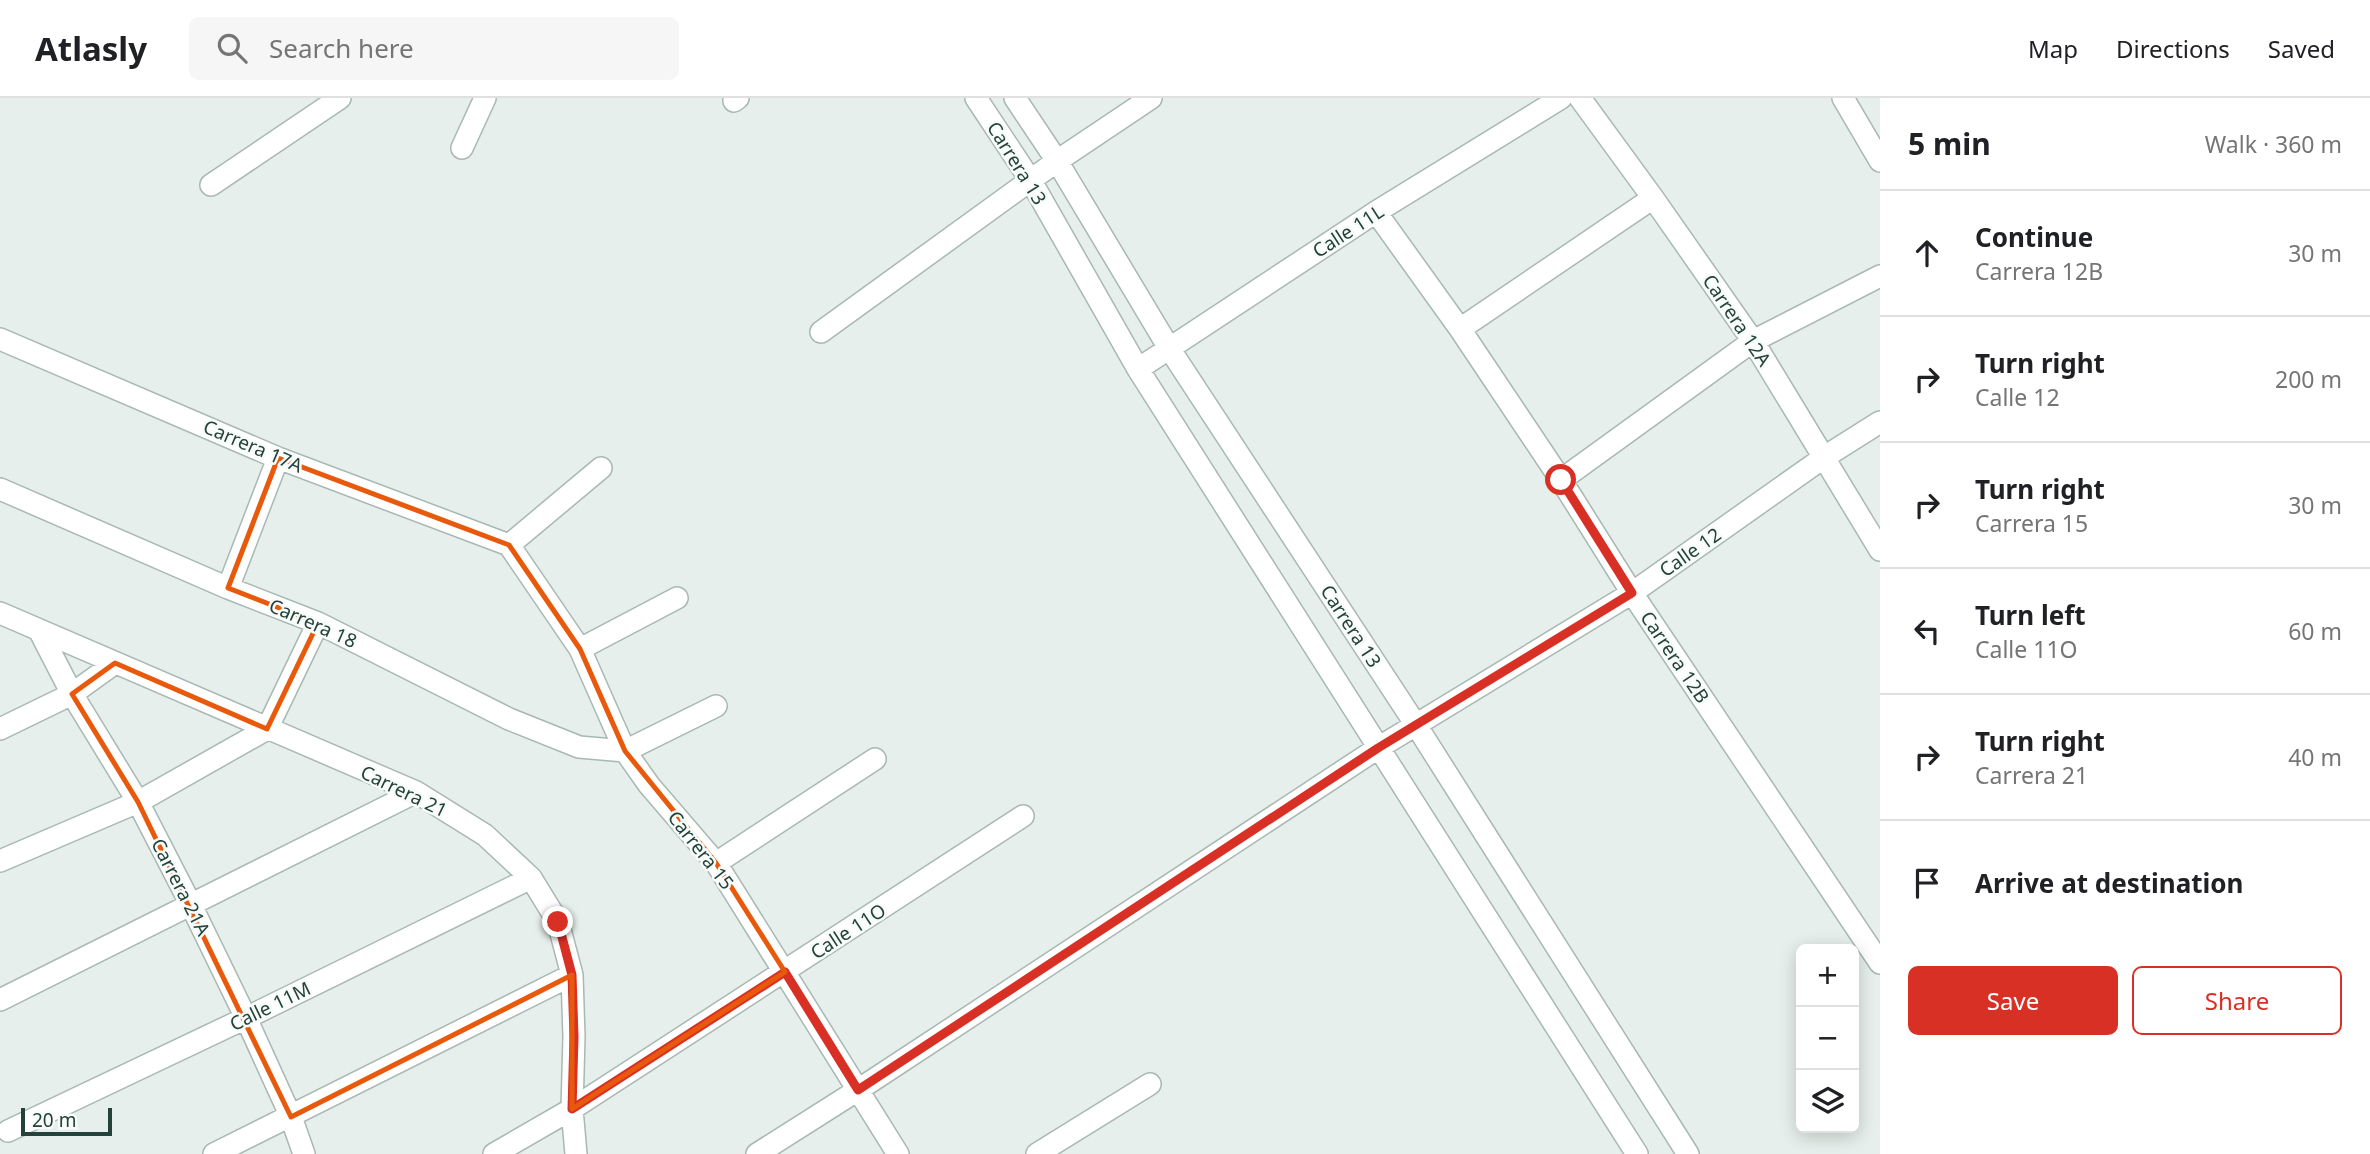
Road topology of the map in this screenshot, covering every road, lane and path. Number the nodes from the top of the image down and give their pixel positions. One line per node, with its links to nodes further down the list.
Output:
1 (485, 98): 9 (street)
2 (976, 98): 12 (street, Carrera 13)
3 (1015, 98): 10 (street, Carrera 13)
4 (1151, 98): 10 (street)
5 (1561, 98): 15 (street, Calle 11L)
6 (1580, 98): 14 (street, Carrera 12A)
7 (1843, 98): 11 (street)
8 (328, 101): 13 (street)
9 (462, 148)
10 (1057, 161): 12 (street); 21 (street, Carrera 13)
11 (1880, 161)
12 (1031, 181): 18 (street); 22 (street, Carrera 13)
13 (212, 185)
14 (1653, 198): 17 (street); 20 (street, Carrera 12A)
15 (1376, 212): 17 (street, Carrera 12B); 21 (street, Calle 11L)
16 (1880, 276): 20 (street)
17 (1460, 329): 27 (street, Carrera 12B)
18 (821, 332)
19 (0, 339): 24 (street, Carrera 17A)
20 (1753, 341): 25 (street, Carrera 12A); 27 (street)
21 (1169, 348): 22 (street, Calle 11L); 41 (street, Carrera 13)
22 (1138, 369): 44 (street, Carrera 13)
23 (1880, 422): 25 (street, Calle 12)
24 (278, 458): 29 (street, Carrera 17A); 31 (street)
25 (1823, 458): 30 (street, Carrera 12A); 32 (street, Calle 12)
26 (601, 468): 29 (street)
27 (1561, 480): 32 (street, Carrera 12B)
28 (0, 489): 31 (street, Carrera 18)
29 (509, 545): 37 (street, Carrera 15)
30 (1880, 550)
31 (228, 588): 35 (street, Carrera 18)
32 (1632, 593): 41 (street, Calle 12); 54 (street, Carrera 12B)
33 (677, 598): 37 (street)
34 (0, 613): 36 (street, Carrera 21)
35 (318, 622): 43 (street); 45 (street, Carrera 18)
36 (38, 630): 38 (street, Carrera 21); 39 (street, Carrera 21A)
37 (580, 649): 45 (street, Carrera 15)
38 (115, 663): 39 (street); 43 (street, Carrera 21)
39 (72, 694): 42 (street); 48 (street, Carrera 21A)
40 (716, 706): 45 (street)
41 (1416, 725): 44 (street, Calle 12); 72 (street, Carrera 13)
42 (0, 729)
43 (267, 729): 47 (street, Carrera 21); 48 (street)
44 (1378, 748): 60 (street, Calle 12); 71 (street, Carrera 13)
45 (625, 751): 51 (street, Carrera 15)
46 (875, 759): 51 (street)
47 (415, 792): 52 (street, Carrera 21); 53 (street)
48 (138, 802): 50 (street); 53 (street, Carrera 21A)
49 (1023, 816): 55 (street, Calle 11O)
50 (0, 861)
51 (716, 863): 55 (street, Carrera 15)
52 (531, 878): 56 (street, Carrera 21); 58 (street, Calle 11M)
53 (190, 903): 57 (street); 58 (street, Carrera 21A)
54 (1880, 963)
55 (785, 972): 60 (street, Carrera 15); 61 (street, Calle 11O)
56 (572, 975): 61 (street, Carrera 21); 62 (street)
57 (0, 1000)
58 (246, 1018): 62 (street, Carrera 21A); 63 (street, Calle 11M)
59 (1150, 1084): 70 (street)
60 (858, 1090): 68 (street, Calle 12); 69 (street, Carrera 15)
61 (572, 1109): 66 (street, Calle 11O); 67 (street, Carrera 21)
62 (291, 1117): 64 (street); 65 (street, Carrera 21A)
63 (8, 1131)
64 (214, 1154)
65 (304, 1154)
66 (494, 1154)
67 (576, 1154)
68 (757, 1154)
69 (898, 1154)
70 (1037, 1154)
71 (1637, 1154)
72 (1688, 1154)

